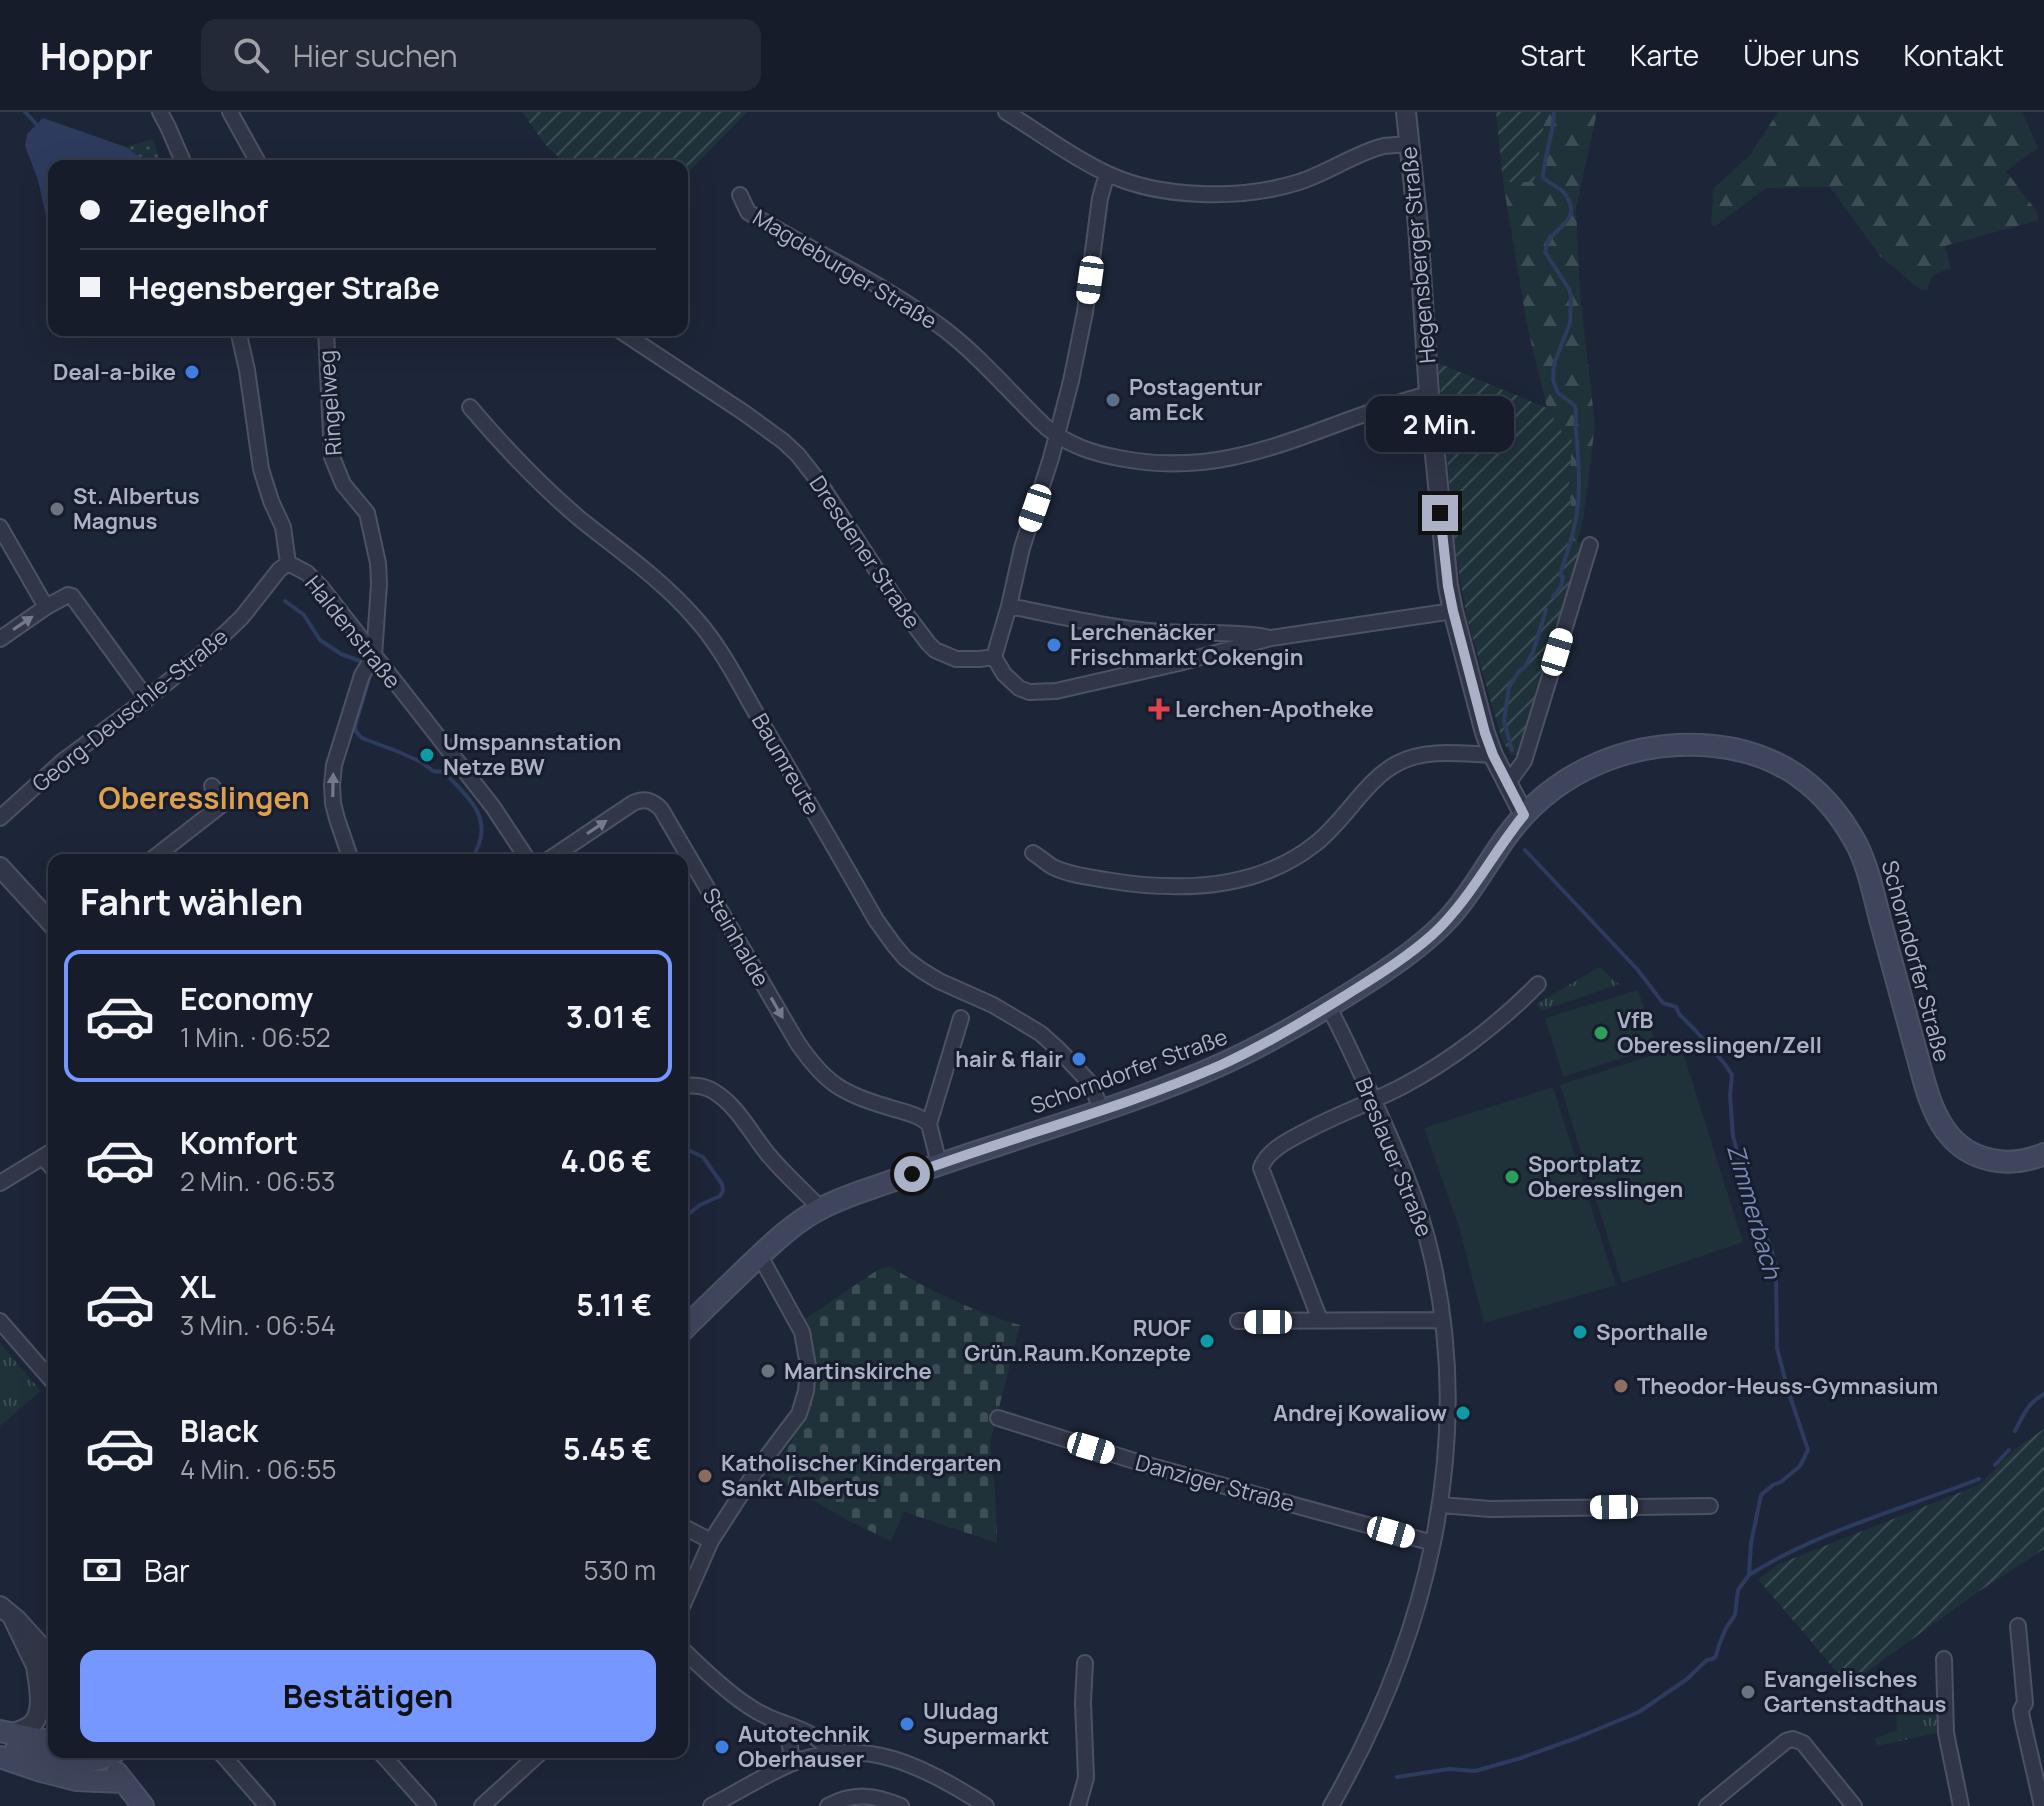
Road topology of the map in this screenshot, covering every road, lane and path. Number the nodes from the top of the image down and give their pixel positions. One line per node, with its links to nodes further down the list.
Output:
1 (160, 112): 6 (street)
2 (230, 112): 7 (street)
3 (1006, 112): 8 (street)
4 (1406, 112): 5 (street, Hegensberger Straße)
5 (1409, 144): 8 (street); 13 (street, Hegensberger Straße)
6 (182, 160)
7 (257, 160)
8 (1107, 174): 15 (street)
9 (740, 195): 15 (street, Magdeburger Straße)
10 (239, 336): 18 (street, Haldenstraße)
11 (326, 336): 26 (street, Ringelweg)
12 (628, 336): 27 (street, Dresdener Straße)
13 (1429, 394): 15 (street, Magdeburger Straße); 21 (street, Hegensberger Straße)
14 (470, 407): 48 (street, Baumreute)
15 (1056, 435): 19 (street)
16 (0, 527): 20 (street)
17 (1590, 545): 30 (street)
18 (288, 563): 26 (street, Haldenstraße); 28 (street, Georg-Deuschle-Straße)
19 (1009, 606): 22 (street); 27 (street)
20 (46, 607): 24 (street, one-way to 20); 28 (street)
21 (1453, 611): 23 (street); 29 (street, Hegensberger Straße)
22 (1160, 632): 23 (street); 25 (street)
23 (1271, 638): 25 (street)
24 (0, 639)
25 (1224, 651): 27 (street)
26 (374, 656): 36 (street, one-way to 26); 37 (street, Haldenstraße)
27 (994, 657)
28 (147, 699): 33 (street, Georg-Deuschle-Straße)
29 (1493, 755): 30 (street, Hegensberger Straße); 34 (street)
30 (1508, 783): 32 (street, Hegensberger Straße)
31 (212, 786): 35 (street)
32 (1524, 815): 44 (main road, Schorndorfer Straße); 51 (main road, Schorndorfer Straße)
33 (0, 818)
34 (1033, 853)
35 (159, 854)
36 (349, 854)
37 (524, 854)
38 (557, 854): 39 (street, Steinhalde, one-way to 39)
39 (687, 854)
40 (688, 856): 49 (street, Steinhalde, one-way to 49)
41 (0, 867): 42 (street)
42 (48, 919)
43 (1538, 984): 47 (street)
44 (1328, 1006): 47 (street, Breslauer Straße); 48 (main road, Schorndorfer Straße)
45 (961, 1018): 49 (street)
46 (688, 1086): 54 (street)
47 (1374, 1100): 56 (street); 57 (street, Breslauer Straße)
48 (1101, 1109): 52 (main road, Schorndorfer Straße)
49 (929, 1124): 52 (street)
50 (48, 1154): 53 (street)
51 (2044, 1154)
52 (939, 1164): 54 (main road, Schorndorfer Straße)
53 (0, 1183)
54 (820, 1208): 55 (main road, Schorndorfer Straße)
55 (760, 1256): 60 (main road, Schorndorfer Straße); 66 (street)
56 (1320, 1320): 57 (street); 59 (street)
57 (1443, 1320): 63 (street, Breslauer Straße)
58 (0, 1321): 61 (street)
59 (1238, 1321)
60 (688, 1325)
61 (48, 1376)
62 (998, 1418): 67 (street, Danziger Straße)
63 (1441, 1505): 64 (street); 67 (street, Breslauer Straße)
64 (1710, 1506)
65 (688, 1529): 66 (street)
66 (711, 1541): 68 (street)
67 (1433, 1543): 98 (street, Breslauer Straße)
68 (688, 1593)
69 (6, 1611): 73 (street)
70 (2018, 1626): 102 (street)
71 (688, 1655): 75 (street)
72 (1944, 1659): 101 (street)
73 (45, 1663): 76 (street)
74 (1085, 1663): 97 (street)
75 (775, 1720): 78 (street); 87 (street)
76 (4, 1737): 77 (main road); 79 (main road)
77 (48, 1741)
78 (830, 1753): 87 (street); 96 (street)
79 (48, 1754)
80 (0, 1757): 88 (main road)
81 (58, 1758): 82 (main road)
82 (101, 1758)
83 (111, 1758): 88 (main road)
84 (225, 1758): 90 (street)
85 (385, 1758): 91 (street)
86 (534, 1758): 92 (street)
87 (790, 1764): 93 (street)
88 (123, 1782): 89 (main road)
89 (143, 1806)
90 (267, 1806)
91 (428, 1806)
92 (482, 1806)
93 (711, 1806)
94 (828, 1806): 95 (street)
95 (901, 1806)
96 (986, 1806)
97 (1078, 1806)
98 (1331, 1806)
99 (1707, 1806): 100 (street)
100 (1854, 1806)
101 (1961, 1806)
102 (2042, 1806)

